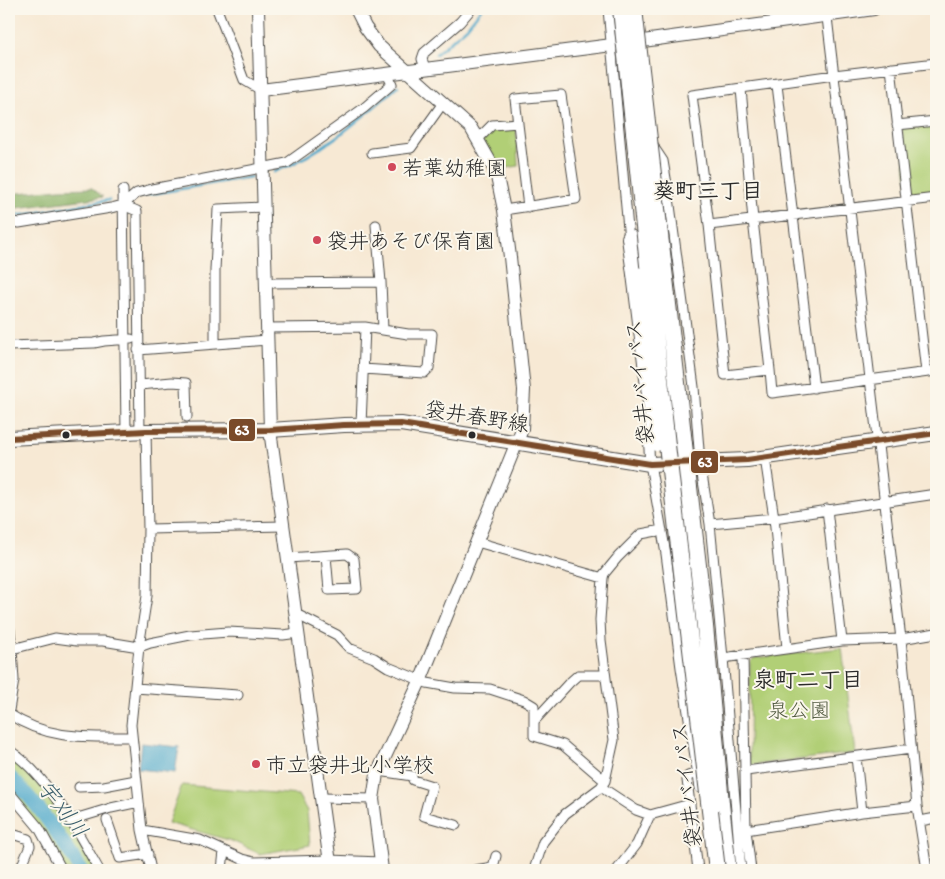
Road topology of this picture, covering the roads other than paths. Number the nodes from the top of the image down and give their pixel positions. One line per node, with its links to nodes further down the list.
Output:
1 (217, 9): 21 (street)
2 (258, 9): 21 (street)
3 (356, 9): 16 (street)
4 (471, 9): 14 (street)
5 (608, 9): 12 (street)
6 (621, 9): 86 (highway, 袋井バイパス, bridge)
7 (634, 9): 90 (highway, 袋井バイパス, bridge)
8 (640, 9): 11 (street)
9 (874, 9): 10 (street)
10 (826, 12): 11 (street); 18 (street)
11 (643, 41): 12 (street); 27 (street)
12 (612, 44): 14 (street); 43 (street)
13 (936, 63): 15 (street)
14 (425, 68): 16 (street)
15 (891, 68): 18 (street); 25 (street)
16 (408, 71): 17 (street); 22 (street)
17 (387, 74): 21 (street); 29 (street)
18 (834, 75): 19 (street); 37 (street)
19 (777, 85): 20 (street); 38 (street)
20 (741, 89): 39 (street); 42 (street)
21 (260, 90): 29 (street)
22 (443, 103): 26 (street); 28 (street)
23 (936, 121): 25 (street)
24 (518, 123): 26 (street); 35 (street); 35 (street)
25 (897, 125): 32 (street)
26 (478, 139): 36 (street)
27 (655, 149): 73 (street); 90 (highway, bridge)
28 (372, 153)
29 (263, 169): 33 (street); 34 (street)
30 (123, 190): 33 (street)
31 (936, 198): 32 (street)
32 (906, 202): 37 (street); 59 (street)
33 (123, 205): 40 (street); 44 (street); 45 (street)
34 (264, 207): 47 (street); 53 (street)
35 (528, 207): 36 (street)
36 (504, 210): 71 (street)
37 (849, 210): 38 (street); 60 (street)
38 (794, 215): 39 (street); 62 (street)
39 (753, 220): 42 (street); 57 (street)
40 (9, 221)
41 (376, 225): 46 (street)
42 (709, 225): 57 (street)
43 (630, 238): 74 (street); 86 (highway, bridge)
44 (138, 275): 45 (street); 52 (street)
45 (124, 276): 51 (street)
46 (381, 282): 47 (street); 49 (street)
47 (266, 283): 50 (street)
48 (365, 327): 49 (street); 50 (street); 56 (street)
49 (383, 330): 56 (street)
50 (268, 334): 53 (street); 65 (street)
51 (125, 339): 52 (street); 54 (street); 67 (street)
52 (138, 339): 55 (street)
53 (216, 344): 55 (street)
54 (9, 346)
55 (138, 350): 61 (street)
56 (363, 369): 64 (street)
57 (770, 370): 62 (street)
58 (936, 371): 59 (street)
59 (926, 372): 60 (street)
60 (871, 380): 62 (street); 70 (street)
61 (140, 385): 63 (street); 66 (street)
62 (814, 388)
63 (187, 417)
64 (361, 425): 65 (main road, 袋井春野線); 71 (main road, 袋井春野線)
65 (270, 430): 66 (main road, 袋井春野線); 80 (street)
66 (143, 431): 67 (main road, 袋井春野線); 81 (street)
67 (126, 432): 69 (main road, 袋井春野線)
68 (936, 432): 70 (main road, 袋井春野線)
69 (9, 438)
70 (878, 441): 72 (main road, 袋井春野線); 76 (street)
71 (517, 442): 74 (main road, 袋井春野線); 83 (street)
72 (765, 458): 73 (main road, 袋井春野線); 78 (street)
73 (700, 462): 74 (main road, 袋井春野線); 79 (street)
74 (650, 464): 82 (street)
75 (936, 494): 76 (street)
76 (884, 502): 77 (street); 93 (street)
77 (827, 509): 78 (street); 94 (street)
78 (774, 518): 79 (street); 96 (street)
79 (710, 524): 101 (street)
80 (284, 526): 81 (street); 85 (street)
81 (148, 530): 95 (street)
82 (662, 530): 87 (street); 102 (street)
83 (477, 542): 87 (street); 104 (street)
84 (326, 556): 84 (street); 85 (street)
85 (288, 558): 88 (street)
86 (682, 577): 153 (highway, 袋井バイパス, bridge)
87 (603, 578): 103 (street)
88 (296, 614): 91 (street); 104 (street)
89 (9, 623): 97 (street)
90 (705, 626): 154 (highway, 袋井バイパス, bridge)
91 (298, 633): 95 (street); 121 (street)
92 (936, 633): 93 (street)
93 (901, 639): 94 (street); 111 (street)
94 (842, 641): 96 (street)
95 (140, 647): 97 (street); 105 (street)
96 (788, 648): 98 (street)
97 (12, 649): 107 (street)
98 (744, 654): 101 (street); 115 (street)
99 (711, 655): 101 (street)
100 (687, 656): 102 (street)
101 (724, 662): 155 (street)
102 (681, 668): 116 (street)
103 (604, 675): 109 (street); 118 (street)
104 (422, 679): 109 (street); 114 (street)
105 (135, 688): 106 (street); 110 (street)
106 (238, 695)
107 (9, 710)
108 (9, 714): 110 (street)
109 (535, 720): 118 (street)
110 (132, 737): 117 (street)
111 (911, 749): 113 (street); 125 (street)
112 (9, 750): 129 (street)
113 (856, 757): 115 (street); 126 (street)
114 (379, 770): 122 (street); 132 (street)
115 (746, 771): 134 (street)
116 (697, 773): 124 (street); 152 (street)
117 (136, 780): 119 (street); 123 (street)
118 (603, 784): 127 (street); 149 (street)
119 (79, 787)
120 (9, 792): 144 (street)
121 (320, 798): 122 (street); 139 (street)
122 (373, 799): 141 (street)
123 (139, 802): 129 (street); 133 (street)
124 (690, 804): 127 (street); 151 (street)
125 (917, 806): 126 (street); 131 (street)
126 (862, 812): 134 (street)
127 (650, 815): 150 (street)
128 (936, 818): 131 (street)
129 (71, 820): 145 (street)
130 (107, 820): 137 (street)
131 (920, 821): 157 (street)
132 (456, 826)
133 (142, 830): 136 (street); 137 (street)
134 (746, 830): 156 (street)
135 (9, 833): 143 (street)
136 (224, 851): 140 (street); 147 (street)
137 (148, 854): 146 (street)
138 (496, 856): 148 (street)
139 (330, 865): 140 (street); 141 (street)
140 (252, 866)
141 (382, 866)
142 (9, 867): 143 (street)
143 (20, 870)
144 (62, 870)
145 (99, 870)
146 (151, 870)
147 (222, 870)
148 (474, 870)
149 (534, 870)
150 (617, 870)
151 (698, 870)
152 (709, 870)
153 (718, 870)
154 (728, 870)
155 (741, 870)
156 (750, 870)
157 (927, 870)

